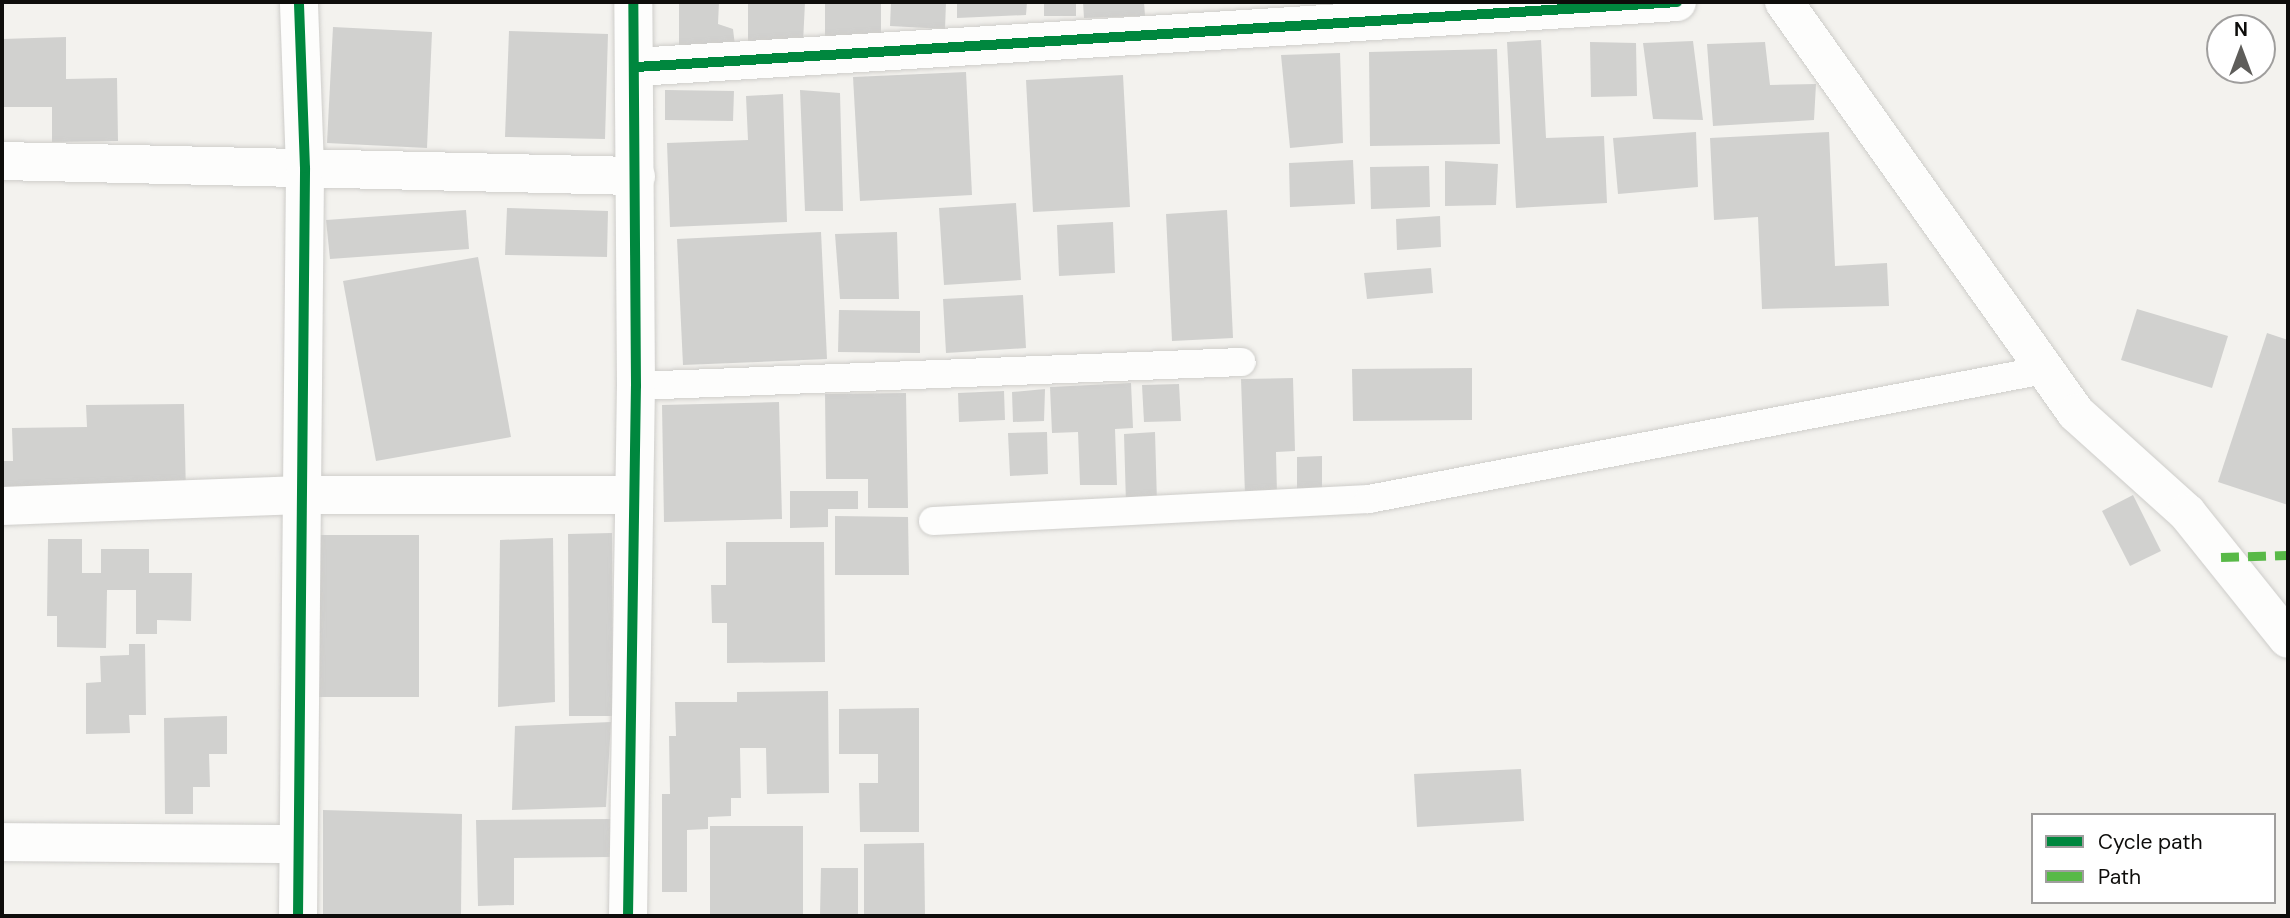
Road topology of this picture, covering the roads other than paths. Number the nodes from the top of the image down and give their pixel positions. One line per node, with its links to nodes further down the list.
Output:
1 (299, 2): 7 (street)
2 (633, 2): 5 (street)
3 (1676, 2): 5 (street)
4 (1784, 2): 10 (street)
5 (636, 67): 8 (street)
6 (2, 161): 7 (street)
7 (305, 168): 8 (street); 12 (street)
8 (636, 176): 11 (street)
9 (1242, 362): 11 (lane)
10 (2044, 370): 15 (lane); 16 (street)
11 (636, 386): 13 (street)
12 (302, 495): 13 (street); 14 (street); 18 (street)
13 (634, 495): 20 (street)
14 (2, 506)
15 (933, 520)
16 (2288, 639)
17 (2, 842): 18 (street)
18 (296, 844): 19 (street)
19 (298, 916)
20 (628, 916)

